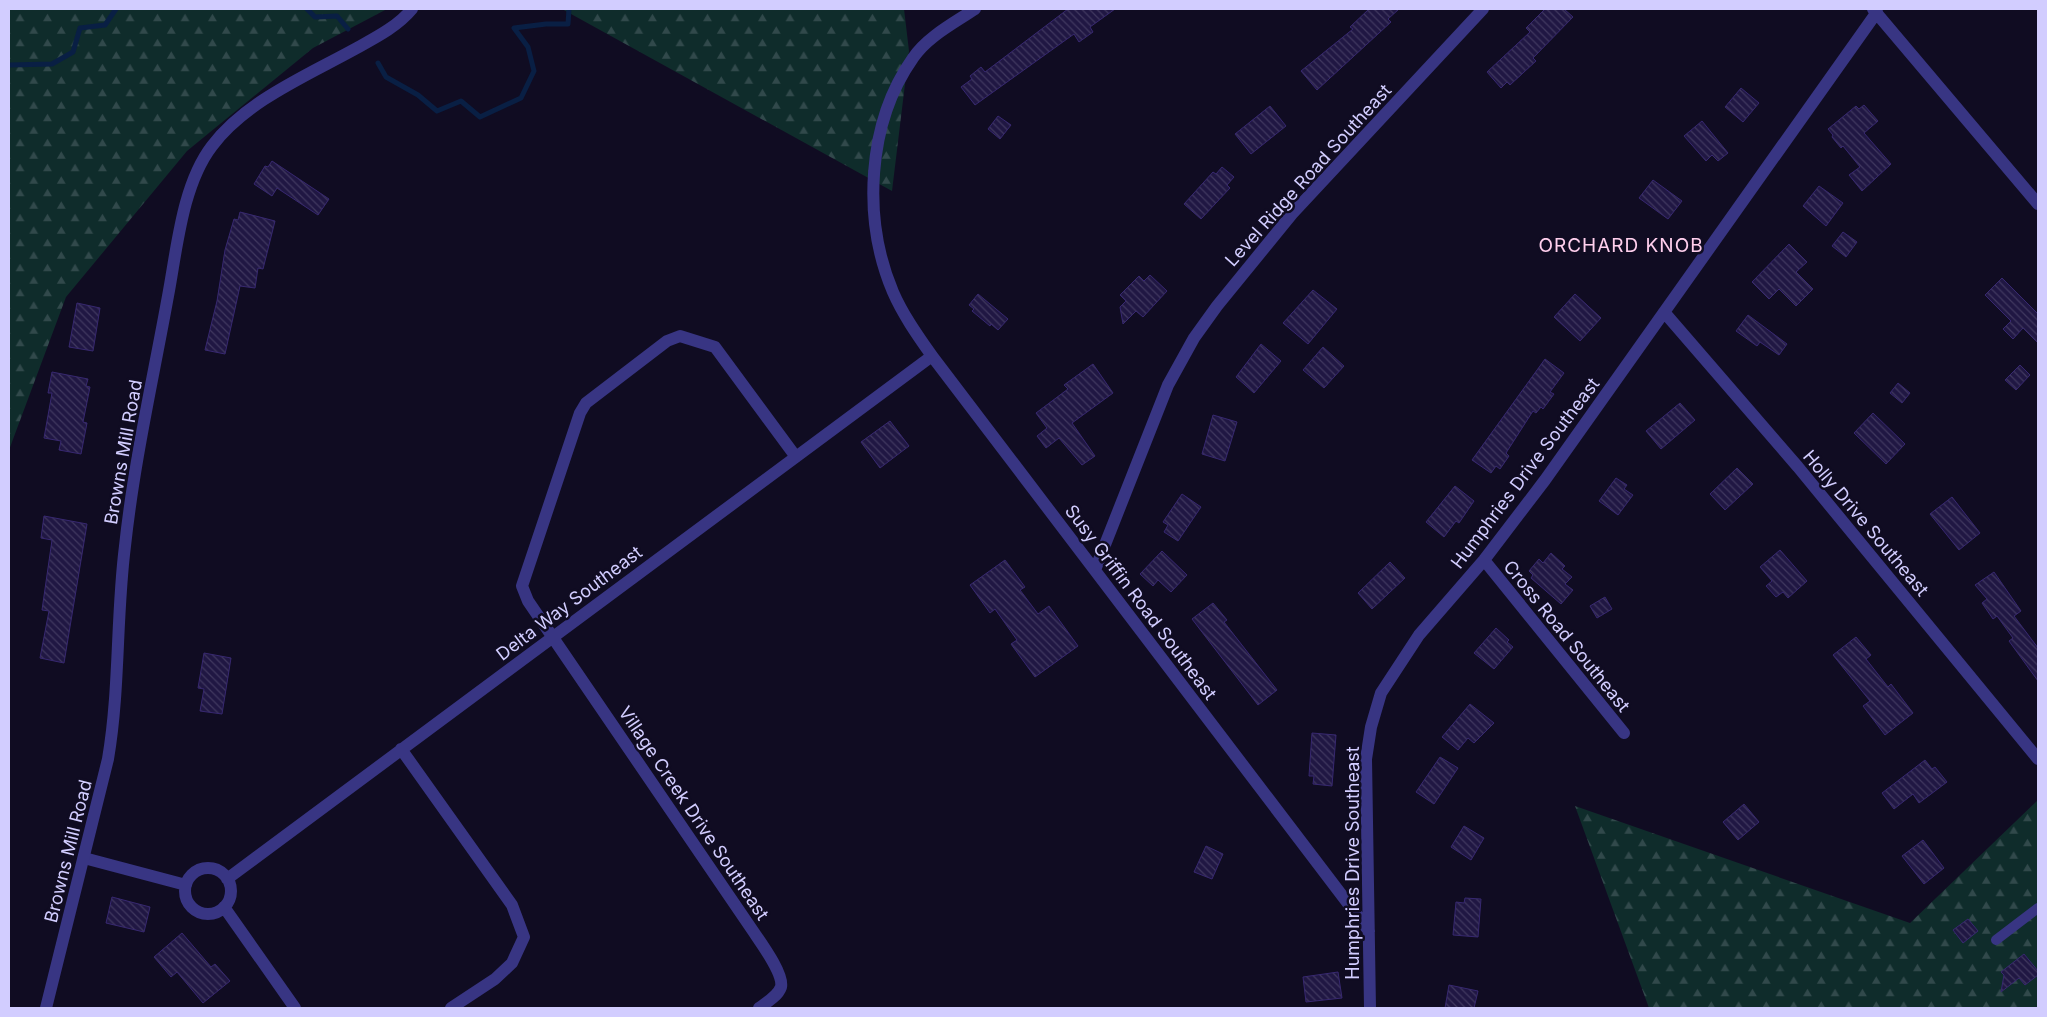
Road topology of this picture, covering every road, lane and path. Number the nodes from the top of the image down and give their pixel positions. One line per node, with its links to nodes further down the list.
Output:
1 (412, 9): 15 (street, Browns Mill Road)
2 (975, 9): 7 (street, Susy Griffin Road Southeast)
3 (1483, 9): 10 (street, Level Ridge Road Southeast)
4 (1875, 10): 5 (street); 6 (street, Humphries Drive Southeast)
5 (2038, 204)
6 (1664, 312): 9 (street, Humphries Drive Southeast); 14 (street, Holly Drive Southeast)
7 (932, 356): 8 (street, Delta Way Southeast); 10 (street, Susy Griffin Road Southeast)
8 (796, 457): 11 (street, Delta Way Southeast); 11 (street, Village Creek Drive Southeast)
9 (1484, 560): 12 (street, Cross Road Southeast); 20 (street, Humphries Drive Southeast)
10 (1095, 570): 20 (street, Susy Griffin Road Southeast)
11 (553, 637): 13 (street, Delta Way Southeast); 25 (street, Village Creek Drive Southeast)
12 (1624, 733)
13 (401, 750): 16 (street, Delta Way Southeast); 24 (street)
14 (2038, 759)
15 (84, 858): 17 (street); 22 (street, Browns Mill Road)
16 (227, 879): 17 (street); 18 (street)
17 (186, 885): 18 (street)
18 (224, 907): 23 (street)
19 (2038, 908): 21 (lane)
20 (1369, 931): 26 (street, Humphries Drive Southeast)
21 (1996, 940)
22 (46, 1008)
23 (295, 1008)
24 (451, 1008)
25 (758, 1008)
26 (1370, 1008)

